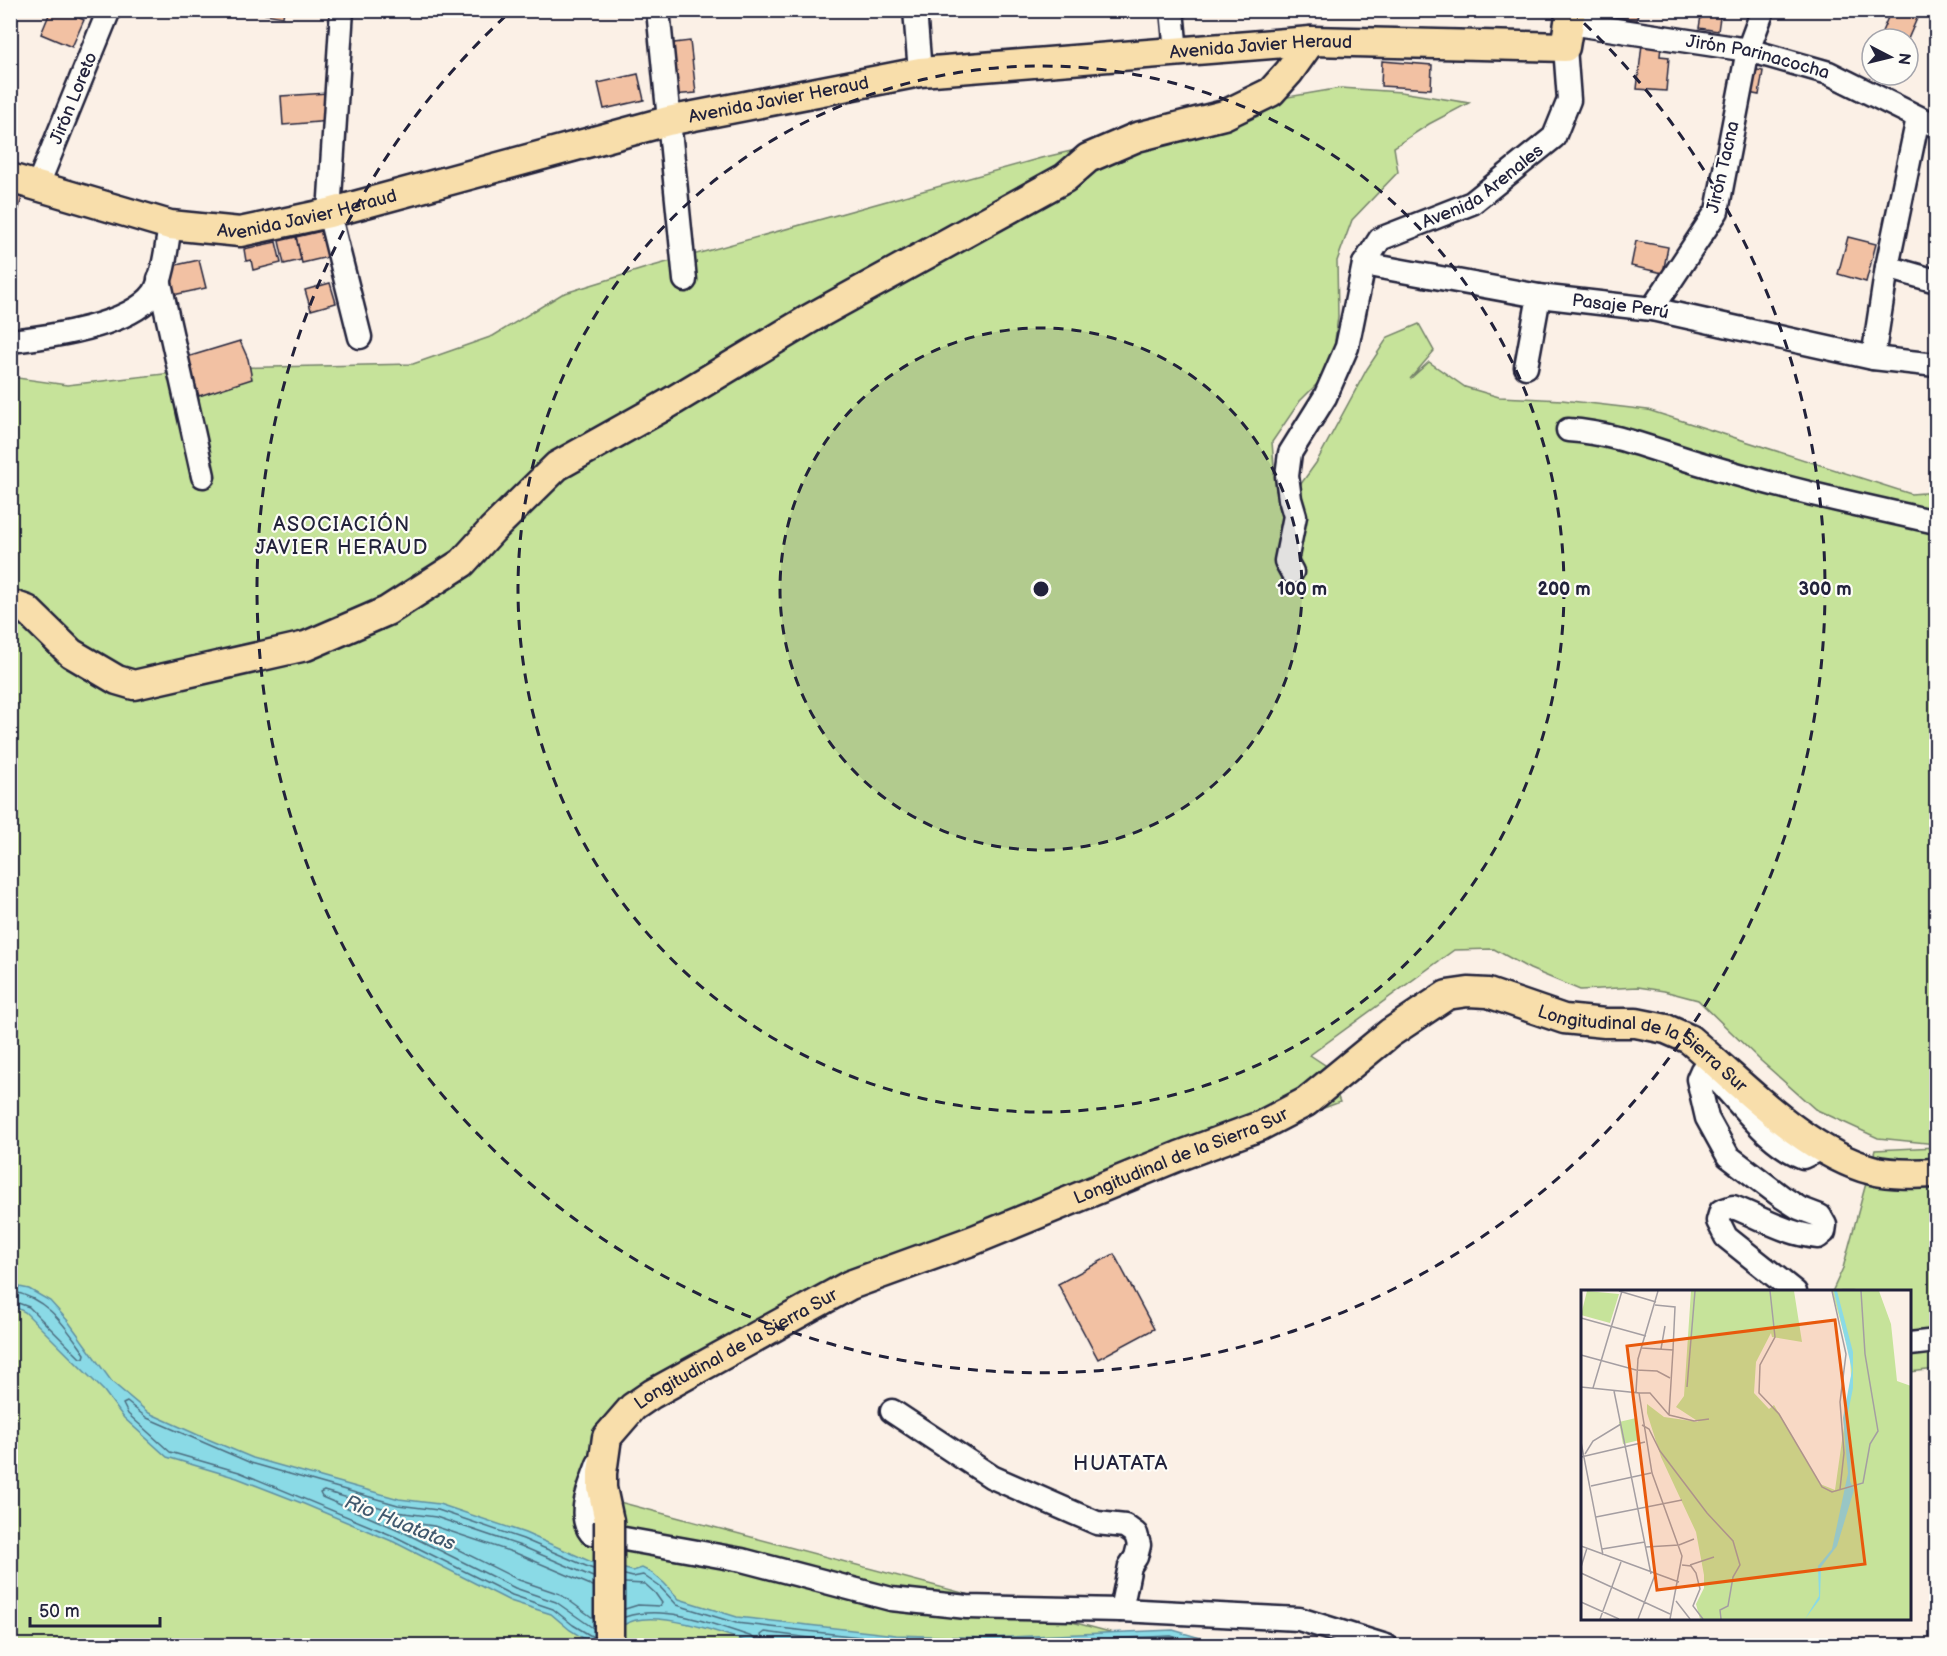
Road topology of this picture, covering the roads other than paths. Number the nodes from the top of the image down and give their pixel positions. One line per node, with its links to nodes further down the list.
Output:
1 (109, 10): 14 (street, Jirón Loreto)
2 (342, 10): 15 (street)
3 (658, 10): 12 (street)
4 (915, 10): 11 (street)
5 (1172, 10): 10 (street)
6 (1763, 10): 9 (street, Jirón Tacna)
7 (1568, 27): 8 (main road, Avenida Javier Heraud); 9 (street, Jirón Parinacocha); 17 (street, Avenida Arenales)
8 (1311, 41): 10 (main road, Avenida Javier Heraud); 33 (main road)
9 (1748, 50): 13 (street, Jirón Parinacocha); 23 (street, Jirón Tacna)
10 (1176, 52): 11 (main road, Avenida Javier Heraud)
11 (920, 72): 12 (main road, Avenida Javier Heraud)
12 (668, 121): 15 (main road, Avenida Javier Heraud); 20 (street)
13 (1927, 122): 18 (street)
14 (24, 182): 16 (main road, Avenida Javier Heraud)
15 (329, 213): 16 (main road, Avenida Javier Heraud); 24 (street)
16 (170, 225): 19 (street)
17 (1364, 264): 22 (street, Pasaje Perú); 32 (street, Avenida Arenales)
18 (1887, 267): 21 (street); 26 (street)
19 (159, 279): 25 (street); 30 (street)
20 (685, 280)
21 (1936, 281)
22 (1539, 296): 23 (street, Pasaje Perú); 28 (street)
23 (1652, 309): 26 (street, Pasaje Perú)
24 (360, 337)
25 (10, 341)
26 (1873, 358): 27 (street, Pasaje Perú)
27 (1936, 365)
28 (1526, 367)
29 (1568, 430): 31 (street)
30 (203, 476)
31 (1936, 522)
32 (1292, 572)
33 (10, 604)
34 (1822, 1148): 35 (main road, Longitudinal de la Sierra Sur); 36 (street); 40 (main road, Longitudinal de la Sierra Sur)
35 (1936, 1173)
36 (1792, 1290)
37 (1936, 1341): 38 (street)
38 (1911, 1344)
39 (892, 1411): 41 (street)
40 (607, 1437): 41 (street); 42 (main road, bridge)
41 (1121, 1610): 43 (street)
42 (609, 1646)
43 (1386, 1646)

